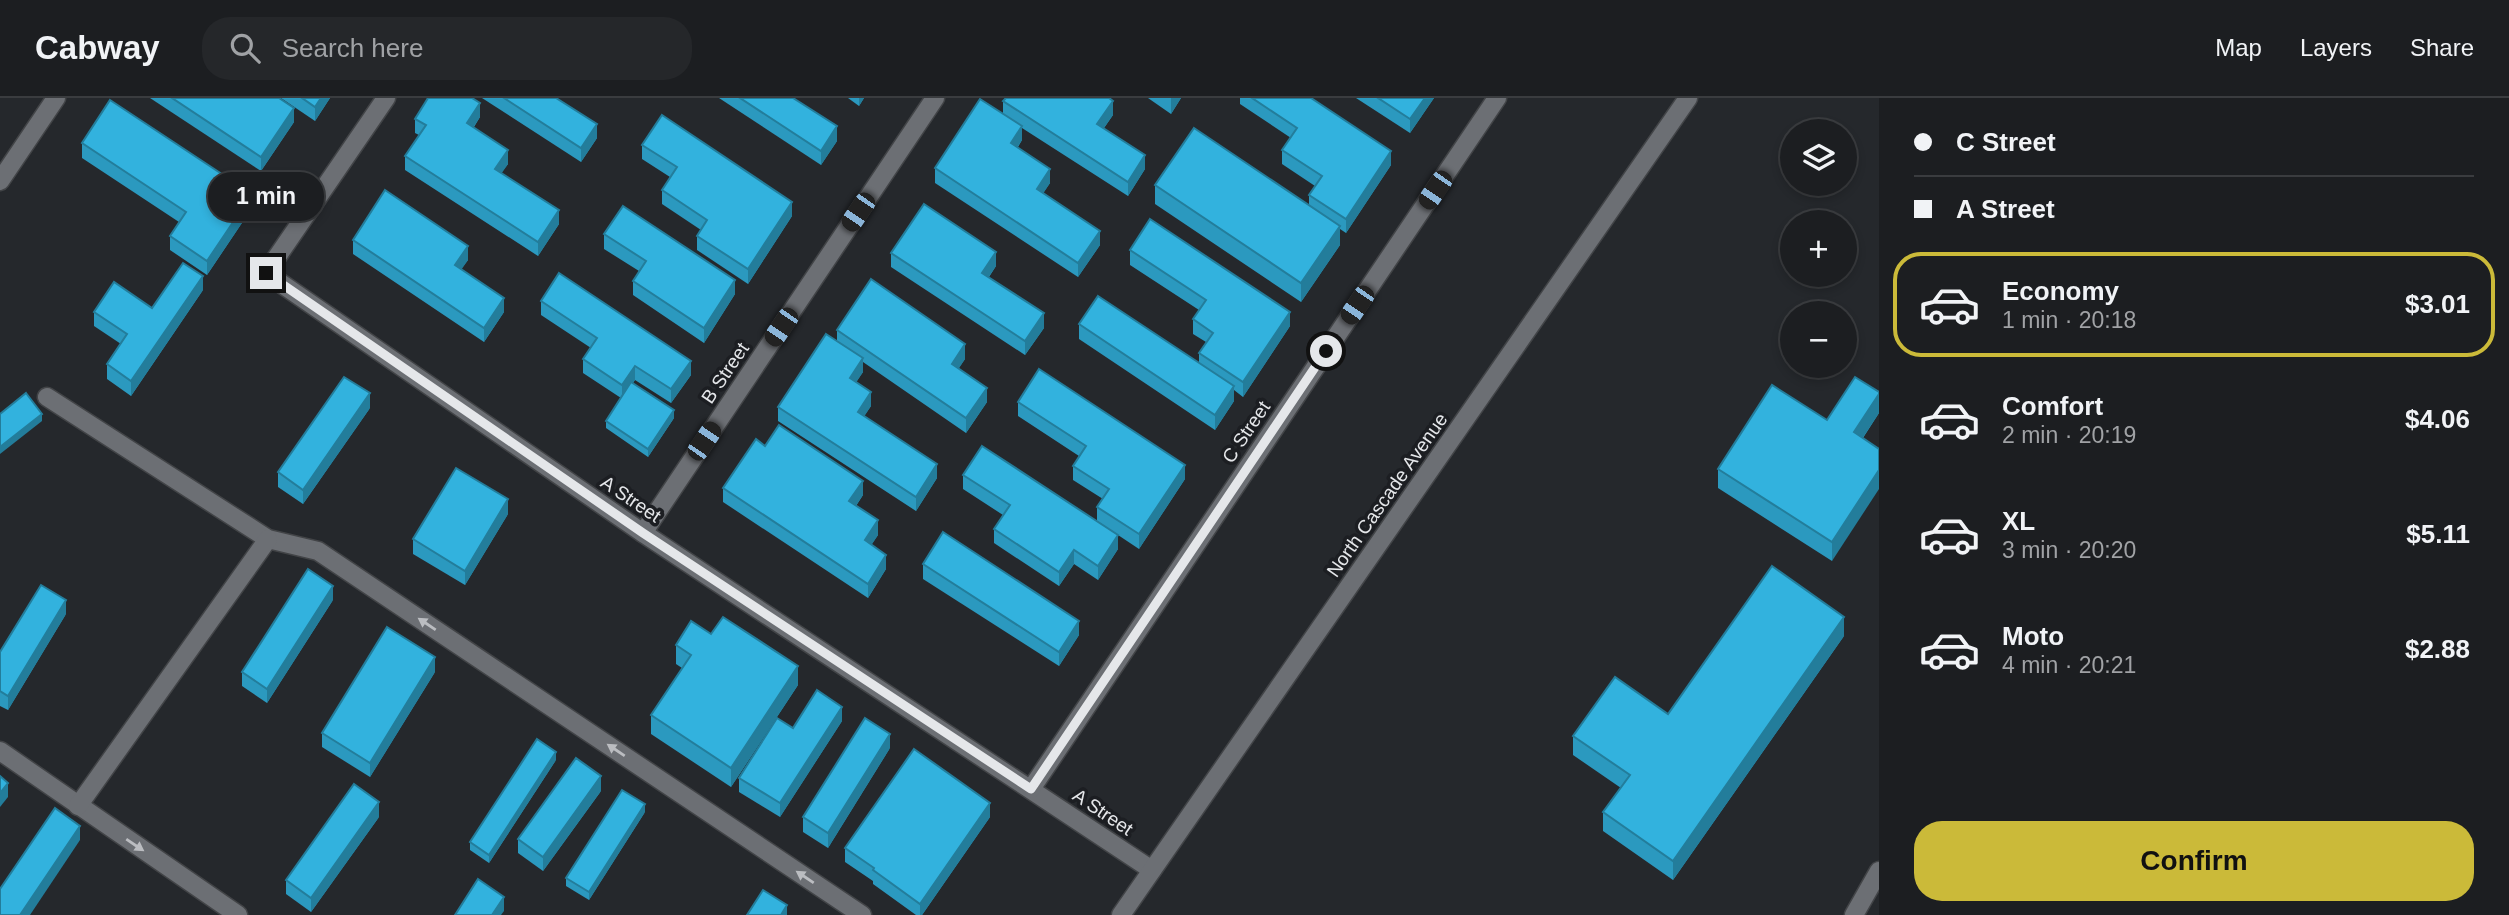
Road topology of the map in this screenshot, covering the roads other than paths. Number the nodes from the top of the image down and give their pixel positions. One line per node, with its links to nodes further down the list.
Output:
1 (56, 98): 6 (street)
2 (386, 98): 8 (street, A Street)
3 (935, 98): 8 (street, B Street)
4 (1497, 98): 11 (street, C Street)
5 (1688, 98): 13 (street, North Cascade Avenue)
6 (0, 181)
7 (47, 397): 9 (street)
8 (643, 533): 11 (street, A Street)
9 (268, 539): 12 (street); 16 (street, one-way to 9)
10 (0, 751): 12 (street)
11 (1031, 789): 13 (street, A Street)
12 (78, 806): 15 (street, one-way to 15)
13 (1152, 870): 17 (street, North Cascade Avenue)
14 (1879, 871): 18 (street)
15 (238, 915)
16 (862, 915)
17 (1121, 915)
18 (1854, 915)

